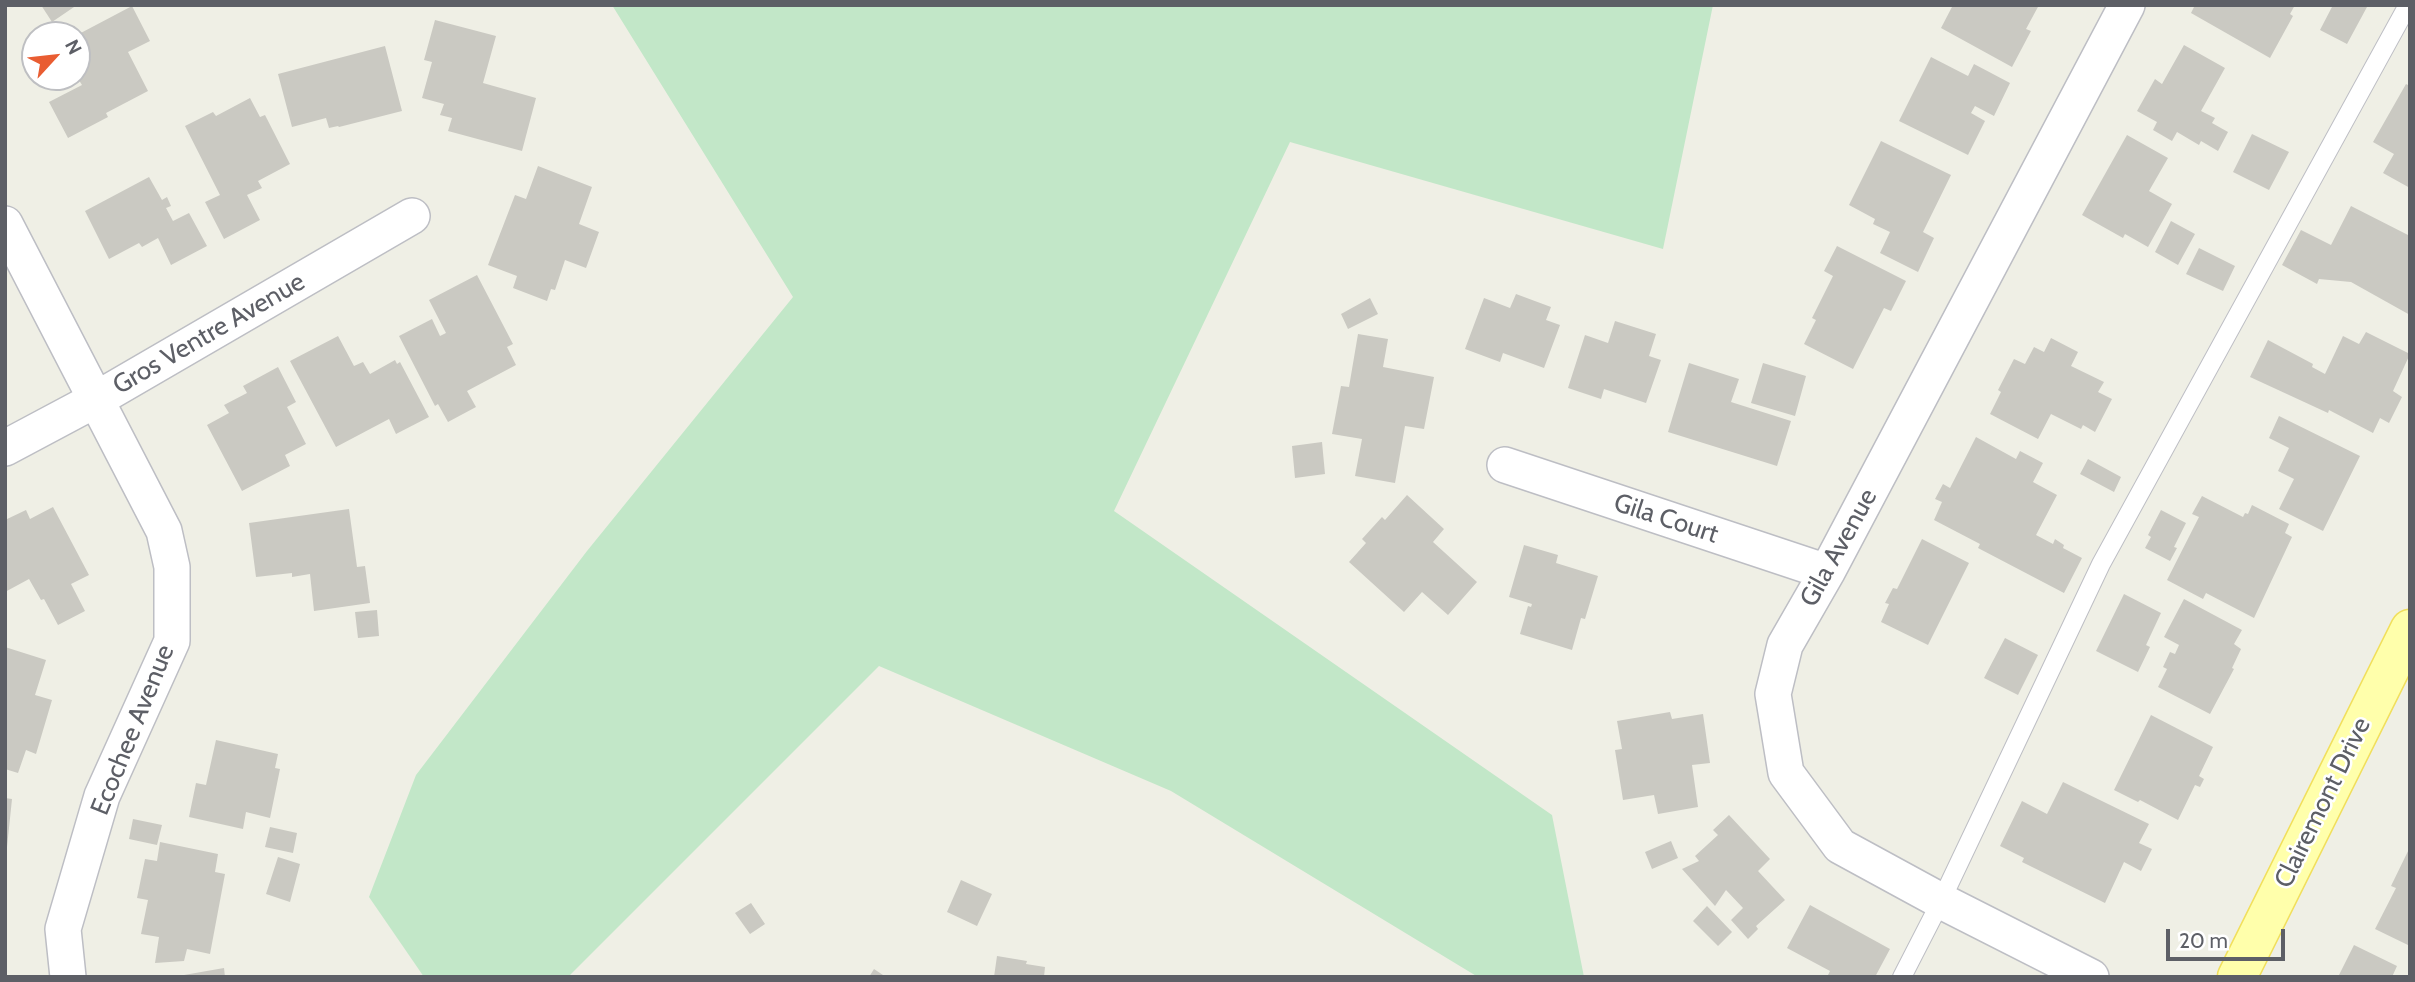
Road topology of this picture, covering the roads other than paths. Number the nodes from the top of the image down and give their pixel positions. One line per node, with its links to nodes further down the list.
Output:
1 (2127, 5): 8 (street, Gila Avenue)
2 (2408, 5): 10 (lane)
3 (412, 216): 5 (street, Gros Ventre Avenue)
4 (5, 224): 5 (street, Ecochee Avenue)
5 (97, 399): 6 (street, Gros Ventre Avenue); 11 (street, Ecochee Avenue)
6 (5, 448)
7 (1505, 465): 8 (street, Gila Court)
8 (1827, 572): 10 (street, Gila Avenue)
9 (2410, 629): 14 (main road, Clairemont Drive)
10 (1941, 901): 12 (lane); 13 (street, Gila Avenue)
11 (68, 977)
12 (1902, 977)
13 (2091, 977)
14 (2237, 977)

